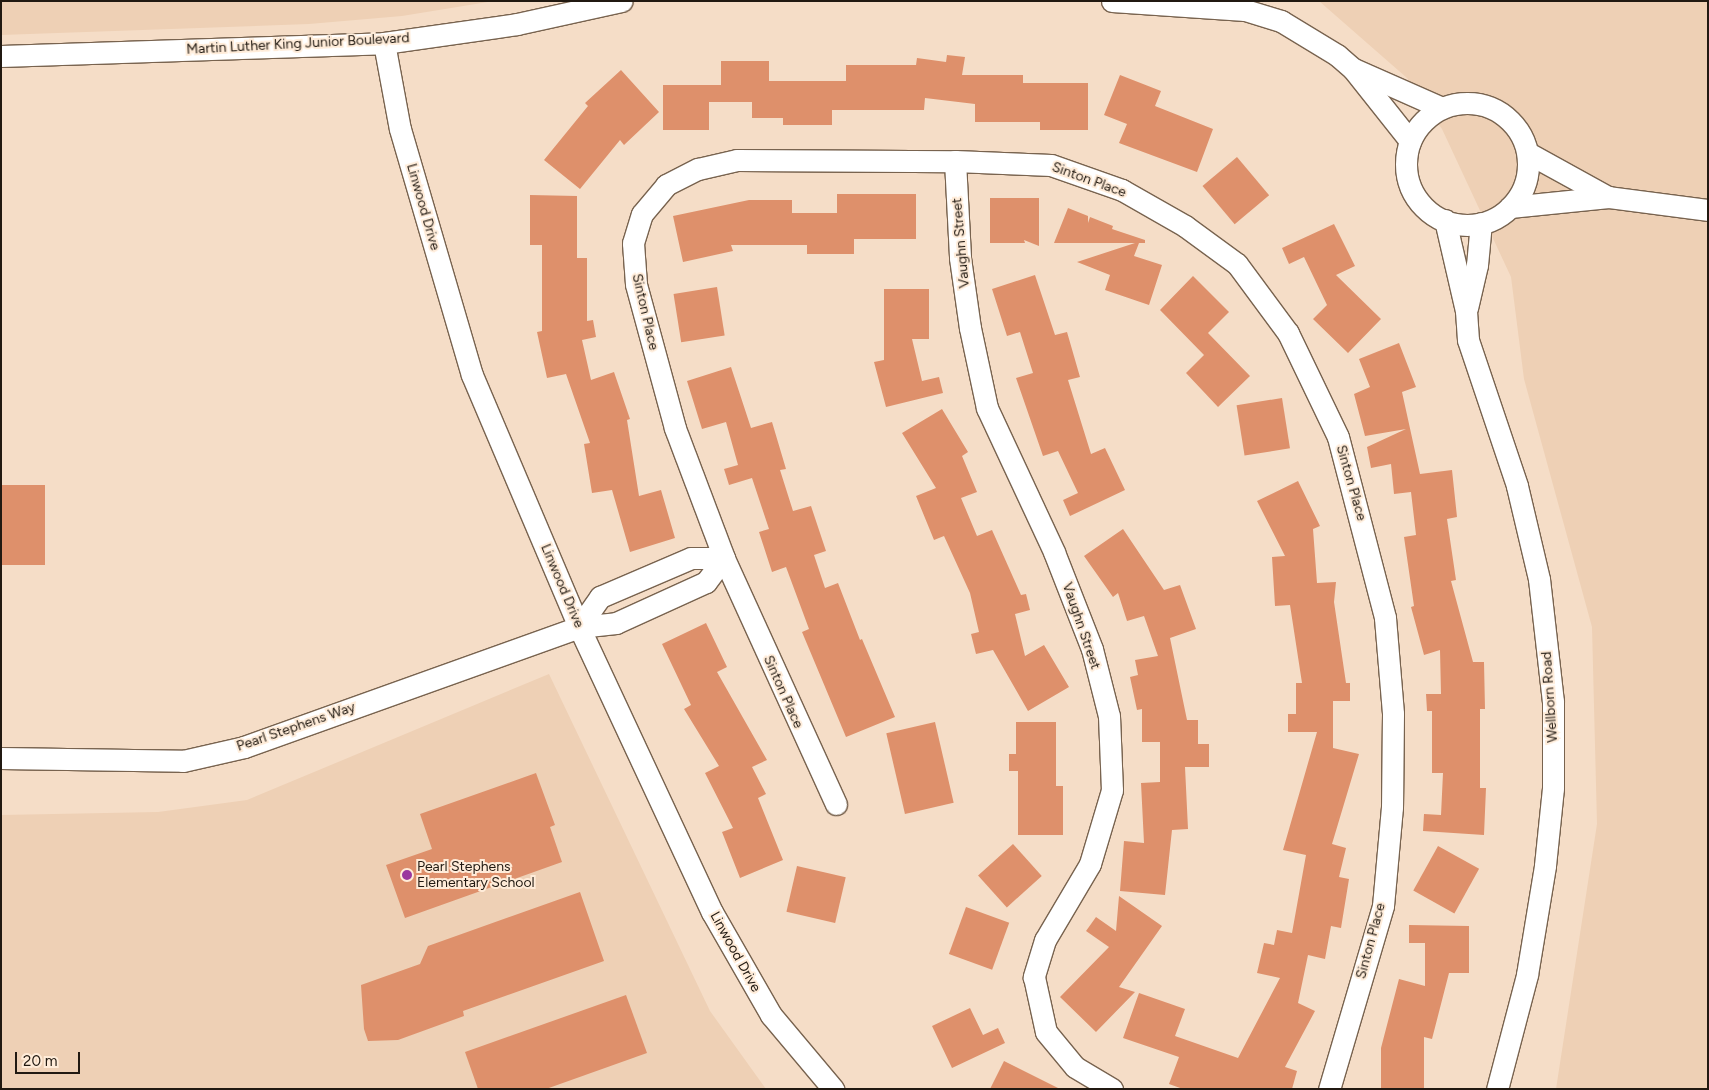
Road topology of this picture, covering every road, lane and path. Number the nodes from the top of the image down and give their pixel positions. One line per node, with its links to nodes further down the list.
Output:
1 (622, 1): 3 (street, Martin Luther King Junior Boulevard)
2 (1112, 1): 5 (street)
3 (384, 43): 4 (street, Martin Luther King Junior Boulevard); 17 (street, Linwood Drive)
4 (1, 56)
5 (1353, 69): 6 (street); 7 (street)
6 (1442, 108): 7 (street); 8 (street)
7 (1410, 141): 13 (street)
8 (1528, 153): 10 (street); 11 (street)
9 (955, 161): 16 (street, Sinton Place); 21 (street, Vaughn Street); 22 (street, Sinton Place)
10 (1608, 197): 11 (street); 12 (street)
11 (1510, 207): 14 (street)
12 (1708, 210)
13 (1445, 220): 14 (street); 15 (street)
14 (1481, 223): 15 (street)
15 (1466, 311): 23 (street, Wellborn Road)
16 (724, 558): 17 (street, Pearl Stephens Way); 17 (street); 19 (street, Sinton Place)
17 (579, 627): 18 (street, Pearl Stephens Way); 20 (street, Linwood Drive)
18 (1, 758)
19 (836, 804)
20 (833, 1089)
21 (1112, 1089)
22 (1329, 1089)
23 (1496, 1089)

